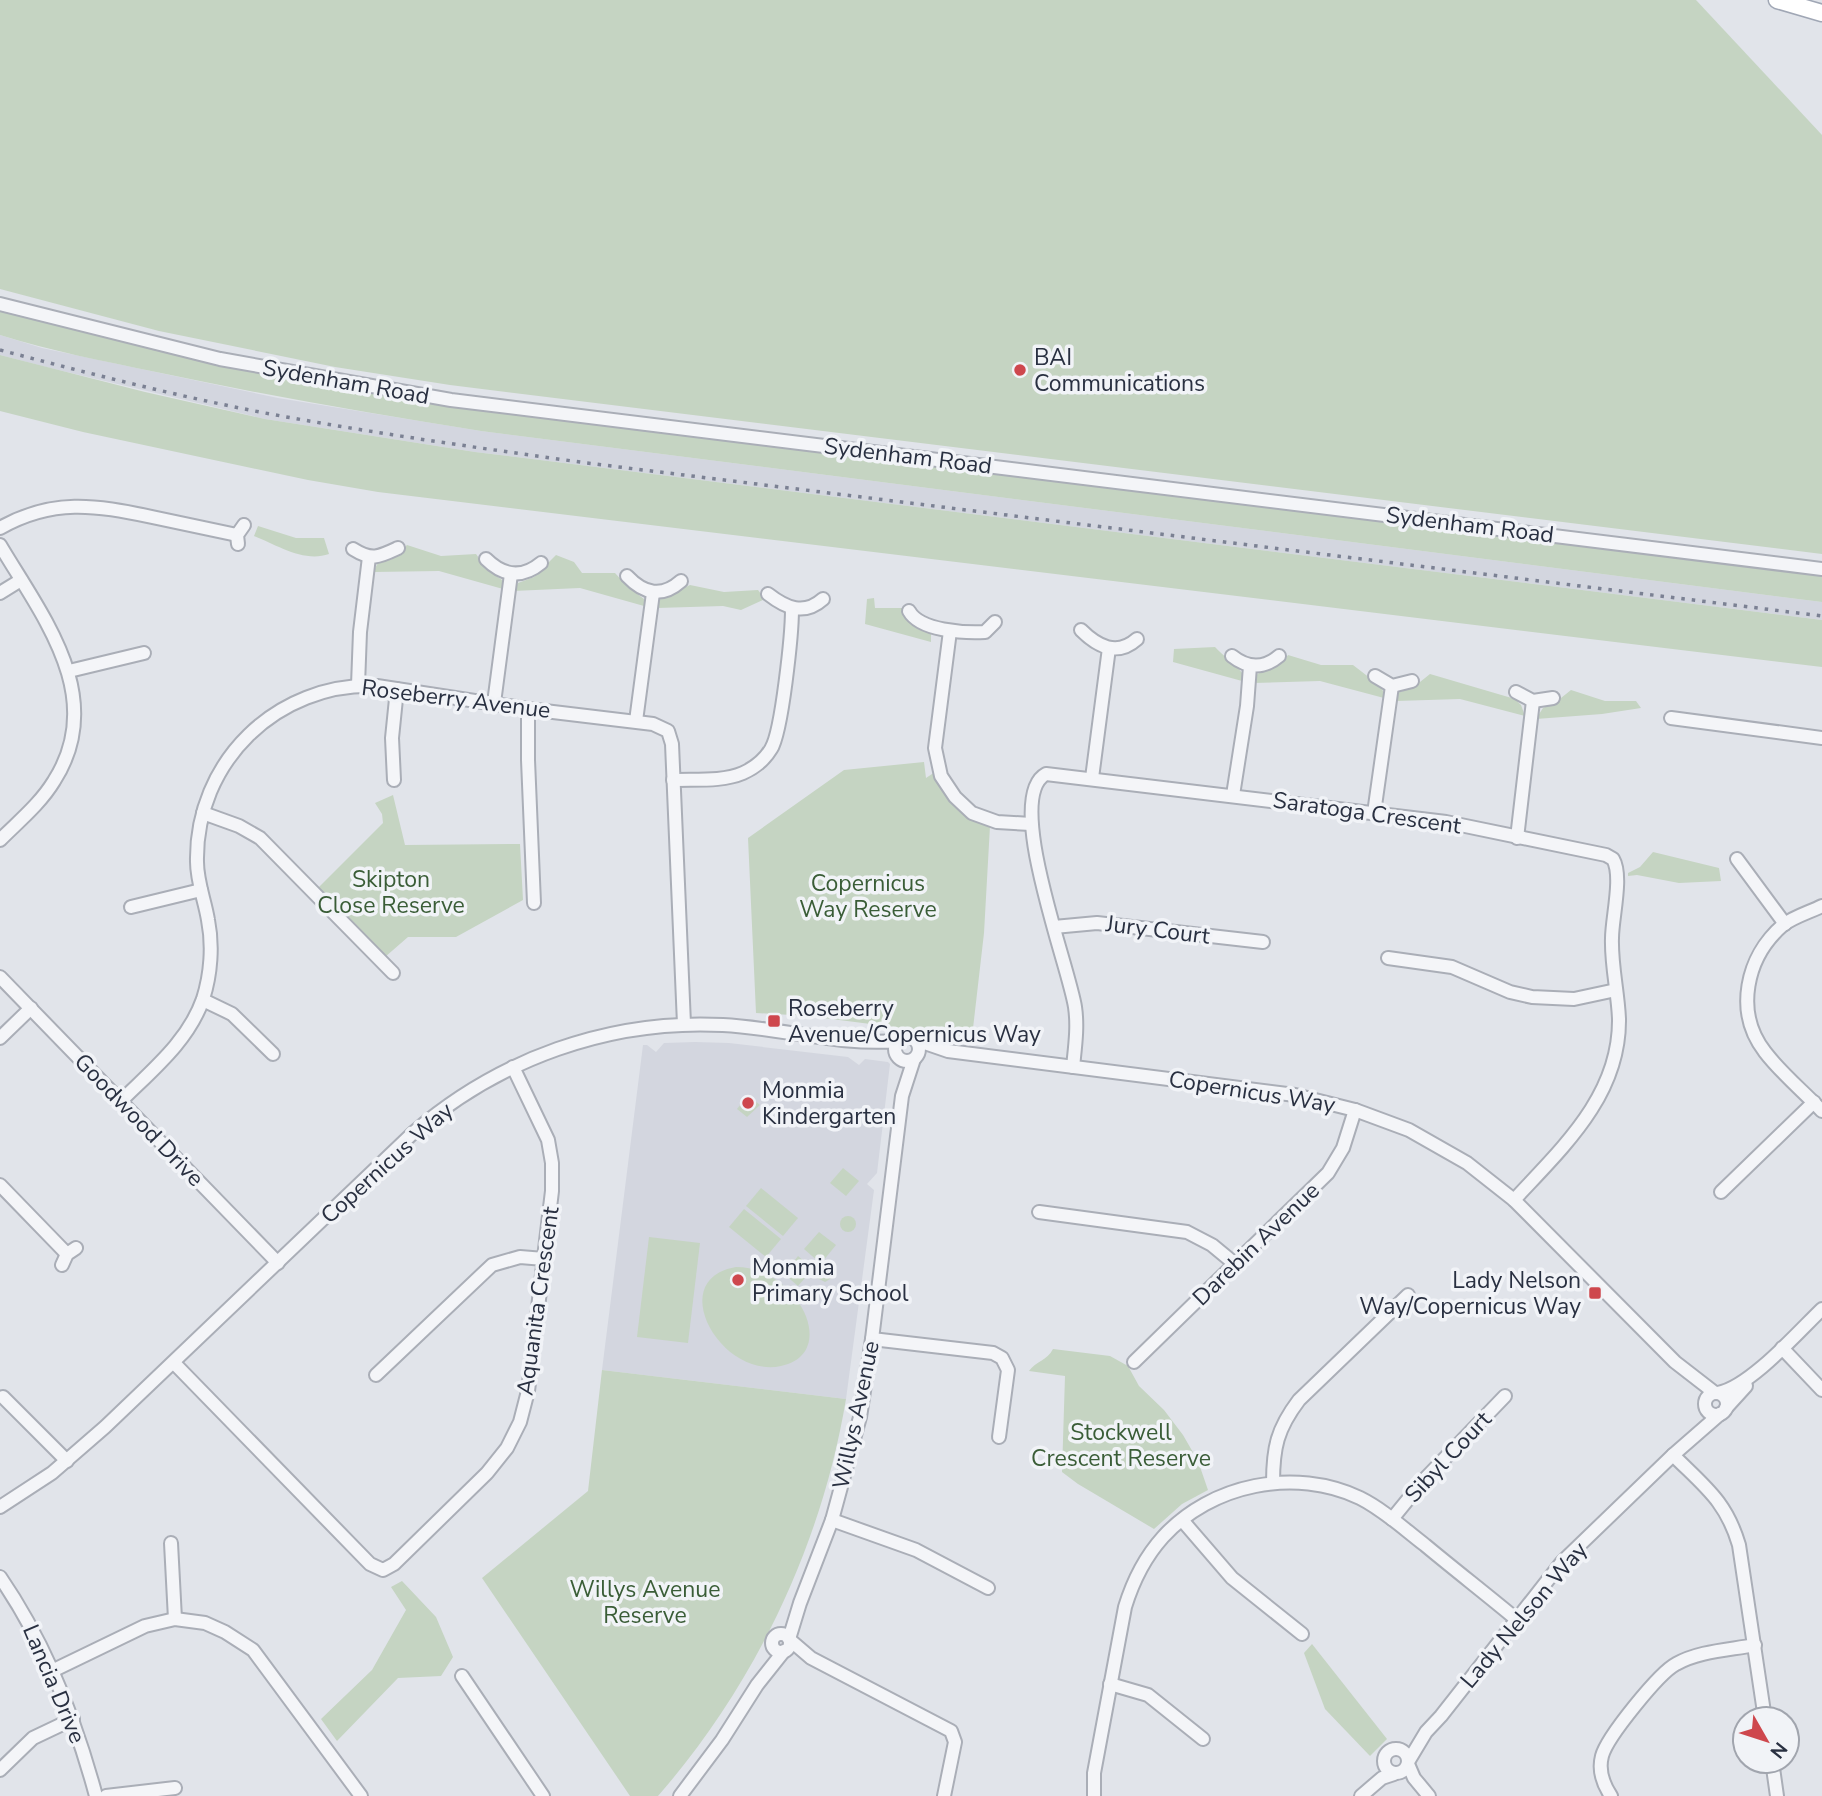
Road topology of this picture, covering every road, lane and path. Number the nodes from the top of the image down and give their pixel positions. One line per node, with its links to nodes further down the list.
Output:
1 (1777, 0): 2 (main road)
2 (1822, 13)
3 (0, 304): 12 (street, Sydenham Road)
4 (0, 528): 5 (street)
5 (239, 535)
6 (0, 545): 15 (street)
7 (398, 548): 9 (street)
8 (353, 549): 9 (street)
9 (369, 557): 35 (street)
10 (486, 559): 13 (street)
11 (541, 563): 13 (street)
12 (1822, 569)
13 (511, 574): 41 (street)
14 (627, 576): 18 (street)
15 (21, 580): 17 (street); 32 (street)
16 (681, 582): 18 (street)
17 (0, 593)
18 (653, 593): 44 (street)
19 (768, 594): 21 (street)
20 (823, 599): 21 (street)
21 (792, 609): 48 (street)
22 (909, 611): 25 (street)
23 (995, 622): 25 (street)
24 (1081, 630): 27 (street)
25 (950, 631): 52 (street)
26 (1137, 639): 27 (street)
27 (1109, 648): 46 (street)
28 (144, 653): 32 (street)
29 (1232, 656): 31 (street)
30 (1279, 656): 31 (street)
31 (1250, 666): 49 (street)
32 (69, 671): 54 (street)
33 (1375, 676): 36 (street)
34 (1412, 681): 36 (street)
35 (358, 685): 37 (street, Roseberry Avenue); 50 (street, Roseberry Avenue)
36 (1392, 687): 51 (street)
37 (397, 689): 41 (street, Roseberry Avenue); 47 (street)
38 (1516, 692): 40 (street)
39 (1553, 698): 40 (street)
40 (1533, 701): 53 (street)
41 (494, 704): 42 (street, Roseberry Avenue)
42 (528, 709): 44 (street, Roseberry Avenue); 57 (street)
43 (1669, 717): 45 (street)
44 (636, 721): 48 (street, Roseberry Avenue)
45 (1822, 738)
46 (1092, 778): 49 (street, Saratoga Crescent); 52 (street, Saratoga Crescent)
47 (394, 780)
48 (673, 780): 69 (street, Roseberry Avenue)
49 (1233, 795): 51 (street, Saratoga Crescent)
50 (203, 813): 56 (street, Roseberry Avenue); 64 (street)
51 (1374, 813): 53 (street, Saratoga Crescent)
52 (1031, 824): 61 (street, Saratoga Crescent)
53 (1517, 838): 66 (street, Saratoga Crescent)
54 (0, 840)
55 (1737, 859): 60 (street)
56 (201, 890): 59 (street); 67 (street, Roseberry Avenue)
57 (534, 903)
58 (1822, 906): 60 (street)
59 (130, 907)
60 (1784, 924): 80 (street)
61 (1054, 927): 62 (street, Jury Court); 77 (street, Saratoga Crescent)
62 (1262, 942)
63 (1388, 958): 66 (street)
64 (393, 972)
65 (0, 977): 68 (street, Goodwood Drive)
66 (1616, 990): 84 (street, Saratoga Crescent)
67 (203, 1000): 74 (street); 79 (street, Roseberry Avenue)
68 (31, 1009): 70 (street); 79 (street, Goodwood Drive)
69 (684, 1024): 72 (street, Copernicus Way); 76 (street, Copernicus Way)
70 (0, 1038)
71 (916, 1040): 72 (street); 73 (street, Copernicus Way); 75 (street)
72 (898, 1051): 75 (street); 78 (street, Willys Avenue)
73 (948, 1051): 75 (street, Copernicus Way); 77 (street, Copernicus Way)
74 (274, 1054)
75 (916, 1057): 78 (street, Willys Avenue)
76 (513, 1067): 87 (street, Aquanita Crescent); 88 (street, Copernicus Way)
77 (1073, 1067): 81 (street, Copernicus Way)
78 (902, 1096): 92 (street, Willys Avenue)
79 (120, 1102): 88 (street, Goodwood Drive)
80 (1818, 1107): 83 (street)
81 (1355, 1110): 84 (street, Copernicus Way); 89 (street, Darebin Avenue)
82 (0, 1185): 86 (street)
83 (1721, 1192)
84 (1514, 1200): 95 (street, Copernicus Way)
85 (1037, 1213): 89 (street)
86 (68, 1256)
87 (544, 1259): 96 (street, Aquanita Crescent); 97 (street)
88 (278, 1263): 96 (street, Copernicus Way)
89 (1234, 1264): 94 (street, Darebin Avenue)
90 (1408, 1295): 108 (street)
91 (1822, 1309): 93 (street, Lady Nelson Way)
92 (872, 1339): 104 (street); 111 (street, Willys Avenue)
93 (1782, 1348): 98 (street); 99 (street, Lady Nelson Way); 103 (street, Lady Nelson Way)
94 (1134, 1362)
95 (1675, 1362): 99 (street, Copernicus Way); 102 (street, Copernicus Way)
96 (173, 1363): 107 (street, Copernicus Way)
97 (376, 1376)
98 (1822, 1390)
99 (1716, 1393): 102 (street); 103 (street)
100 (1505, 1396): 110 (street, Sibyl Court)
101 (3, 1397): 107 (street)
102 (1705, 1406): 103 (street); 105 (street, Lady Nelson Way)
103 (1723, 1411): 105 (street, Lady Nelson Way)
104 (999, 1437)
105 (1685, 1443): 106 (street, Lady Nelson Way)
106 (1673, 1455): 117 (street, Lady Nelson Way); 120 (street)
107 (67, 1461): 109 (street, Copernicus Way)
108 (1273, 1483): 110 (street); 112 (street)
109 (0, 1507)
110 (1392, 1519): 117 (street)
111 (832, 1520): 115 (street); 119 (street, Willys Avenue)
112 (1182, 1520): 118 (street); 123 (street)
113 (171, 1544): 116 (street)
114 (0, 1577): 121 (street, Lancia Drive)
115 (988, 1588)
116 (174, 1619): 121 (street); 139 (street)
117 (1517, 1619): 126 (street, Lady Nelson Way)
118 (1303, 1634)
119 (783, 1644): 141 (street, Willys Avenue); 142 (street)
120 (1755, 1645): 124 (street); 144 (street)
121 (54, 1670): 125 (street, Lancia Drive)
122 (462, 1676): 140 (street)
123 (1110, 1684): 127 (street); 143 (street)
124 (1763, 1705)
125 (73, 1719): 131 (street); 137 (street, Lancia Drive)
126 (1426, 1732): 128 (street, Lady Nelson Way); 130 (street, Lady Nelson Way)
127 (1202, 1739)
128 (1393, 1749): 129 (street); 130 (street)
129 (1383, 1760): 132 (street); 136 (street)
130 (1408, 1763): 132 (street); 135 (street)
131 (0, 1770)
132 (1395, 1774): 135 (street); 136 (street)
133 (1774, 1775): 145 (street)
134 (175, 1788): 138 (street)
135 (1425, 1792)
136 (1364, 1793)
137 (96, 1796)
138 (106, 1796)
139 (361, 1796)
140 (543, 1796)
141 (680, 1796)
142 (944, 1796)
143 (1094, 1796)
144 (1611, 1796)
145 (1777, 1796)

